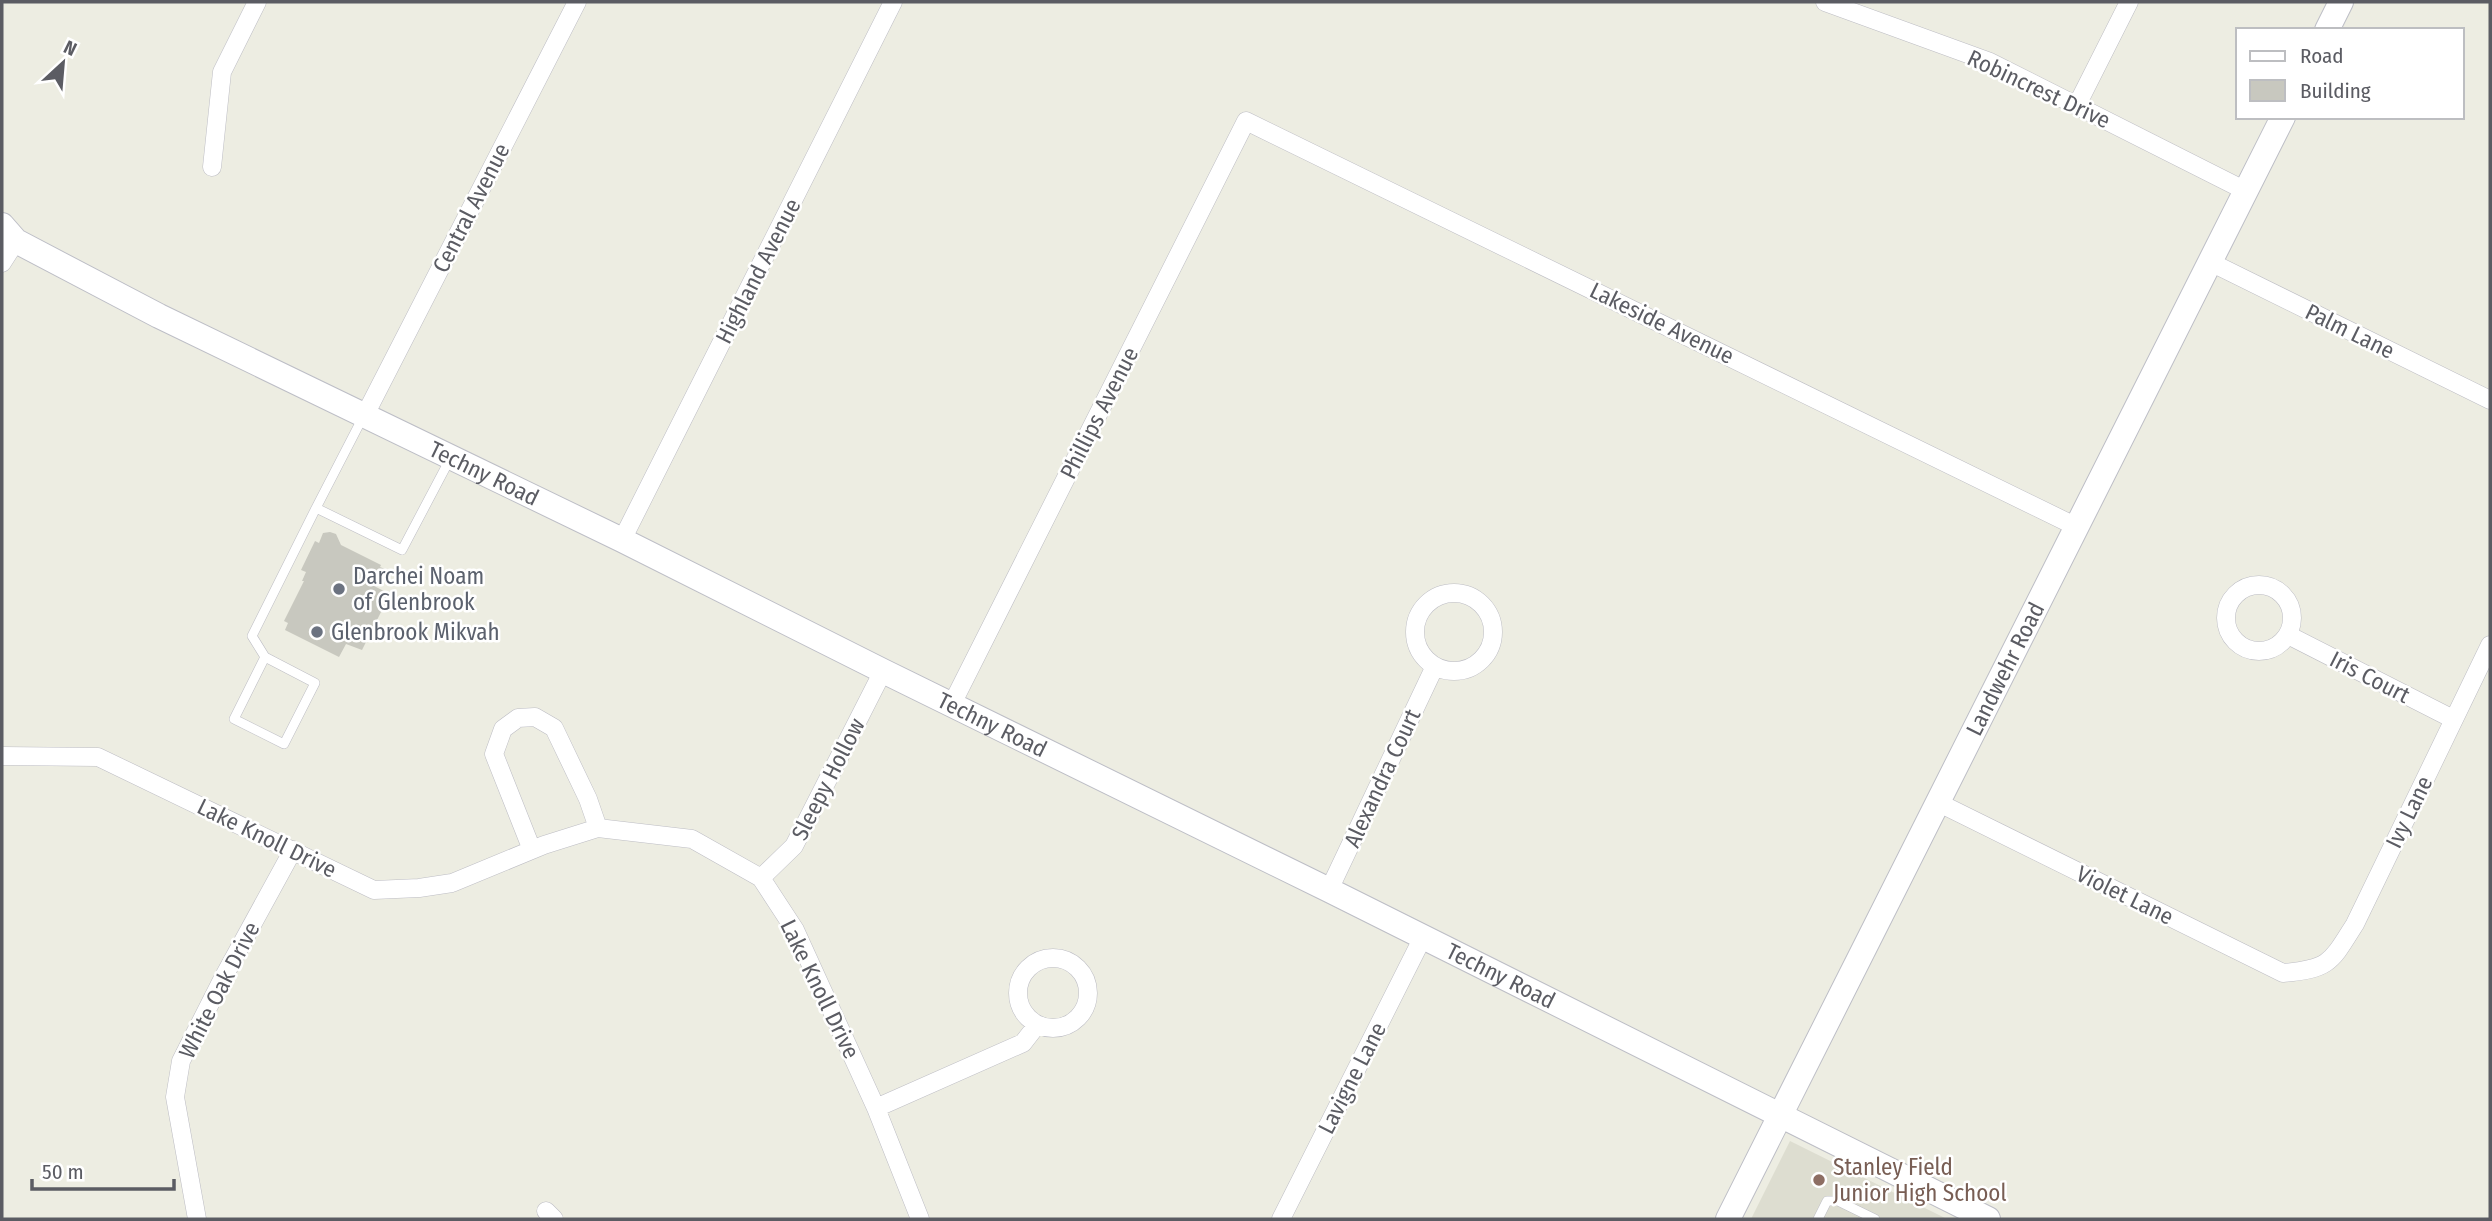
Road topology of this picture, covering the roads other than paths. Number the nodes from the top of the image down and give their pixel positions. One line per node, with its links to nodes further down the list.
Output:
1 (257, 2): 11 (street)
2 (577, 2): 17 (street, Central Avenue)
3 (893, 2): 21 (street, Highland Avenue)
4 (1825, 2): 8 (street, Robincrest Drive)
5 (2129, 2): 8 (street)
6 (2341, 2): 7 (main road)
7 (2328, 28)
8 (2077, 105): 12 (street, Robincrest Drive)
9 (2282, 119): 12 (main road, Landwehr Road)
10 (1247, 121): 20 (street, Lakeside Avenue); 27 (street, Phillips Avenue)
11 (212, 167)
12 (2245, 191): 14 (main road, Landwehr Road)
13 (9, 233): 15 (street); 17 (main road, Techny Road)
14 (2210, 262): 16 (street, Palm Lane); 20 (main road, Landwehr Road)
15 (2, 263)
16 (2490, 400)
17 (365, 415): 18 (main road, Techny Road); 19 (lane)
18 (451, 458): 19 (lane); 21 (main road, Techny Road)
19 (316, 508): 24 (lane)
20 (2077, 527): 30 (main road, Landwehr Road)
21 (622, 540): 26 (main road, Techny Road)
22 (2288, 635): 28 (street, Iris Court)
23 (2490, 645): 28 (street, Ivy Lane)
24 (265, 657): 24 (lane)
25 (1435, 666): 25 (street); 35 (street, Alexandra Court)
26 (883, 671): 27 (main road, Techny Road); 34 (street, Sleepy Hollow)
27 (952, 704): 35 (main road, Techny Road)
28 (2453, 719): 37 (street, Ivy Lane)
29 (2, 756): 32 (street, Lake Knoll Drive)
30 (1939, 803): 37 (street, Violet Lane); 40 (main road, Landwehr Road)
31 (598, 828): 33 (street, Lake Knoll Drive); 33 (street); 34 (street, Lake Knoll Drive)
32 (293, 850): 33 (street, Lake Knoll Drive); 41 (street, White Oak Drive)
33 (532, 850)
34 (761, 878): 39 (street, Lake Knoll Drive)
35 (1329, 890): 36 (main road, Techny Road)
36 (1423, 937): 40 (main road, Techny Road); 43 (street, Lavigne Lane)
37 (2314, 970)
38 (1037, 1025): 38 (street); 39 (street)
39 (876, 1108): 42 (street, Lake Knoll Drive)
40 (1780, 1116): 44 (main road, Landwehr Road); 47 (main road, Techny Road)
41 (197, 1219)
42 (920, 1219)
43 (1281, 1219)
44 (1728, 1219)
45 (1818, 1219): 46 (lane)
46 (1875, 1219)
47 (1988, 1219)

